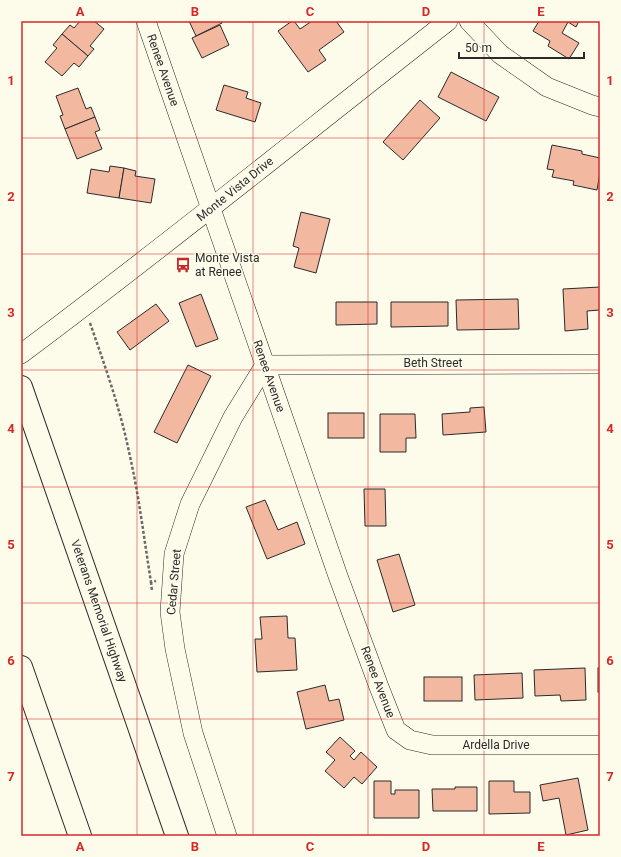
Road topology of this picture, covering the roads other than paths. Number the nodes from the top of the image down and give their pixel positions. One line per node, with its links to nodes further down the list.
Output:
1 (146, 21): 5 (street, Renee Avenue)
2 (448, 21): 5 (street, Monte Vista Drive)
3 (468, 21): 4 (street)
4 (600, 106)
5 (211, 209): 6 (street, Monte Vista Drive); 8 (street, Renee Avenue)
6 (21, 354)
7 (600, 364): 8 (street, Beth Street)
8 (265, 365): 11 (street, Renee Avenue); 15 (street, Cedar Street)
9 (21, 387): 14 (highway, Veterans Memorial Highway)
10 (21, 667): 13 (highway)
11 (396, 730): 12 (street, Ardella Drive)
12 (600, 745)
13 (80, 836)
14 (177, 836)
15 (227, 836)

